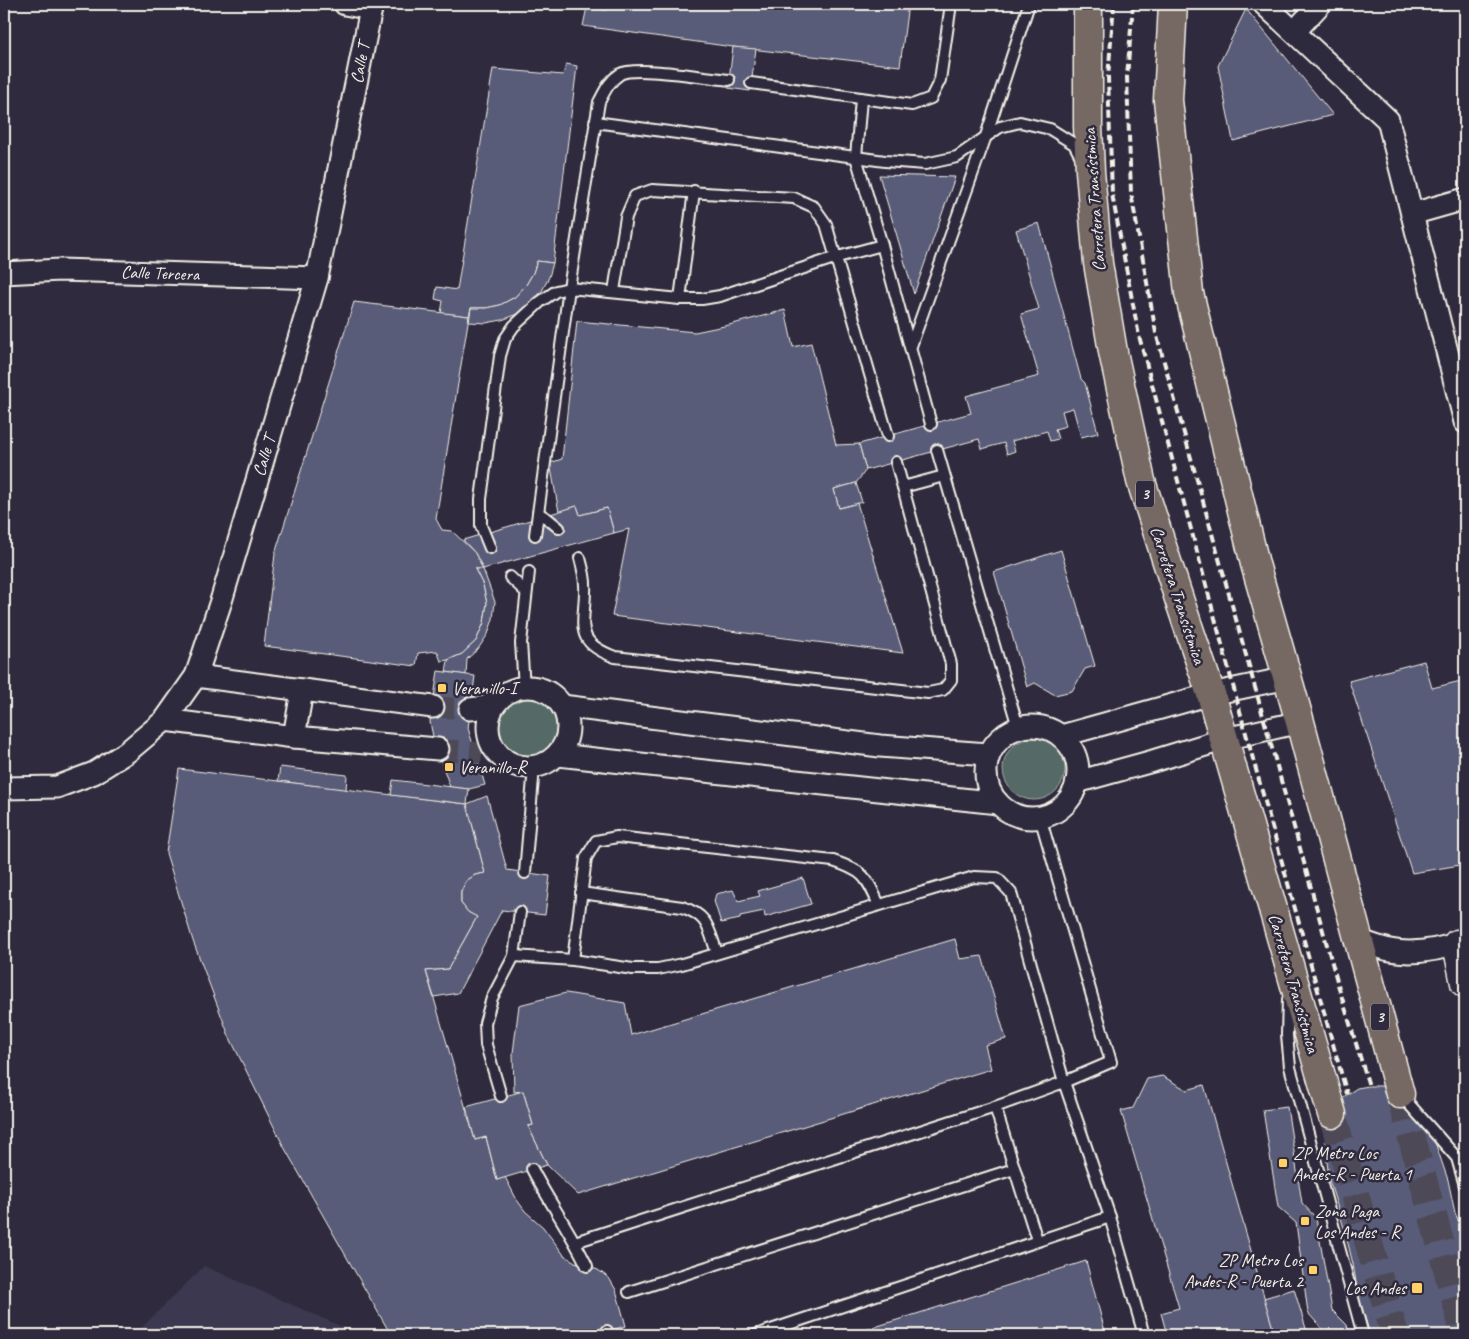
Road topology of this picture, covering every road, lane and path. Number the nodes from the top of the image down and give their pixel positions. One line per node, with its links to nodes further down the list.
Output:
1 (345, 4): 8 (street)
2 (951, 4): 12 (lane)
3 (1029, 4): 14 (lane)
4 (1088, 4): 16 (main road, Carretera Transístmica / 3)
5 (1173, 4): 44 (main road, 3)
6 (1264, 4): 9 (street)
7 (1320, 4): 9 (street)
8 (372, 7): 23 (street, Calle T)
9 (1295, 31): 19 (street)
10 (729, 80): 13 (lane)
11 (752, 83): 12 (lane)
12 (861, 99): 15 (lane)
13 (595, 122): 15 (lane); 24 (lane)
14 (986, 136): 15 (lane); 16 (lane); 27 (lane)
15 (856, 156): 20 (lane)
16 (1090, 171): 47 (main road, Carretera Transístmica / 3)
17 (694, 191): 21 (lane); 25 (lane); 26 (lane)
18 (1465, 199): 19 (street)
19 (1412, 214): 28 (street)
20 (882, 245): 21 (lane); 27 (lane)
21 (834, 258): 26 (lane); 30 (lane)
22 (4, 273): 23 (street, Calle Tercera)
23 (317, 278): 43 (street, Calle T)
24 (569, 288): 25 (lane); 35 (lane); 38 (lane)
25 (614, 291): 26 (lane)
26 (680, 299)
27 (911, 346): 29 (lane)
28 (1465, 422)
29 (931, 424)
30 (888, 436)
31 (937, 450): 33 (lane)
32 (896, 462): 34 (lane)
33 (944, 476): 34 (lane); 54 (lane)
34 (903, 487): 39 (lane)
35 (538, 513): 36 (lane); 37 (lane)
36 (559, 528)
37 (535, 535)
38 (490, 548)
39 (580, 558)
40 (529, 572): 42 (lane)
41 (510, 577): 42 (lane)
42 (526, 592): 45 (lane)
43 (196, 676): 46 (street); 52 (street, Calle T)
44 (1288, 678): 47 (street); 53 (main road, 3)
45 (524, 688): 48 (street); 49 (street)
46 (302, 691): 50 (street); 56 (street)
47 (1211, 694): 55 (street); 57 (main road, Carretera Transístmica / 3)
48 (503, 696): 51 (street); 61 (street)
49 (562, 706): 59 (street); 60 (street)
50 (433, 707)
51 (470, 709)
52 (165, 720): 56 (street); 63 (street, Calle T)
53 (1300, 722): 57 (street); 70 (main road, 3)
54 (1018, 727): 55 (street); 59 (street)
55 (1061, 736): 62 (street)
56 (294, 737): 58 (street)
57 (1225, 739): 62 (street); 75 (main road, Carretera Transístmica / 3)
58 (438, 749)
59 (988, 754): 64 (street)
60 (558, 755): 61 (street); 64 (street)
61 (534, 767): 66 (lane)
62 (1077, 782): 65 (street)
63 (4, 788)
64 (998, 803): 65 (street)
65 (1040, 818): 77 (lane)
66 (525, 873)
67 (582, 893): 68 (lane); 72 (lane); 74 (lane)
68 (879, 905): 72 (lane); 77 (lane)
69 (520, 912): 73 (lane)
70 (1360, 940): 71 (street); 78 (main road, 3)
71 (1461, 943): 76 (street)
72 (717, 953): 74 (lane)
73 (514, 956): 74 (lane); 79 (lane)
74 (573, 960)
75 (1290, 968): 81 (main road, Carretera Transístmica / 3); 92 (lane)
76 (1465, 983)
77 (1064, 1082): 80 (lane); 85 (lane)
78 (1400, 1094): 84 (lane)
79 (501, 1096)
80 (995, 1107): 83 (lane); 87 (lane)
81 (1332, 1114)
82 (532, 1169): 87 (lane)
83 (1014, 1169): 86 (lane); 89 (lane)
84 (1465, 1186)
85 (1110, 1216): 86 (lane); 91 (lane)
86 (1037, 1240): 90 (lane)
87 (575, 1242): 88 (lane)
88 (587, 1266)
89 (630, 1292)
90 (756, 1335)
91 (1144, 1335)
92 (1363, 1335)

